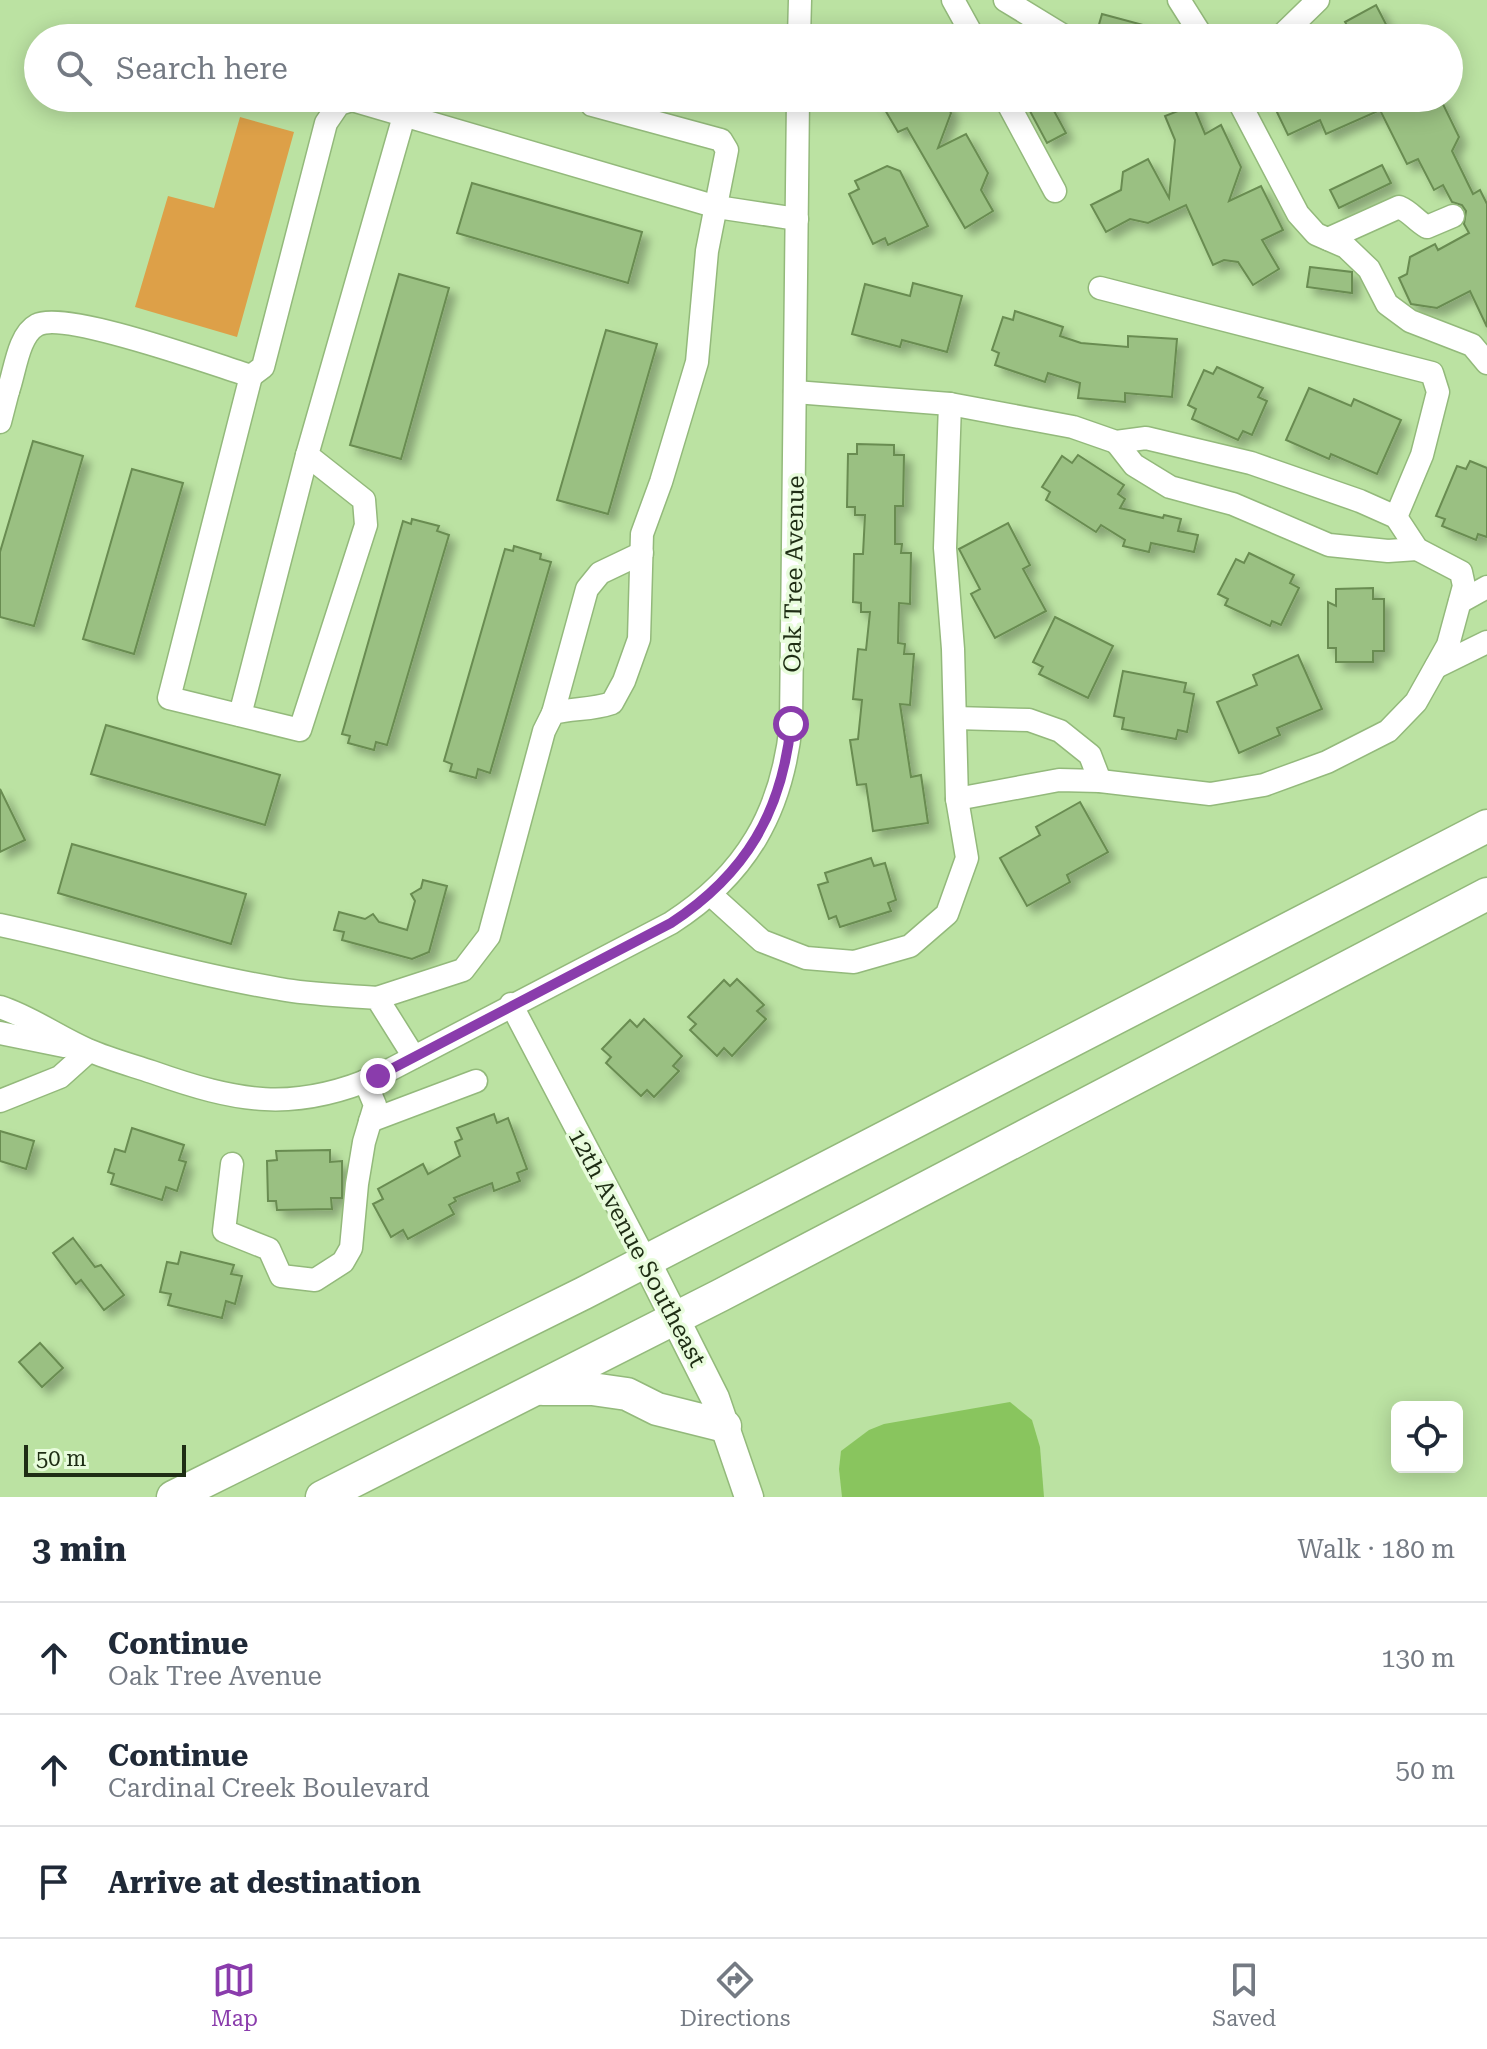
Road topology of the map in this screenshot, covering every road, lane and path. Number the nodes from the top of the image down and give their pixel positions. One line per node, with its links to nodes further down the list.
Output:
1 (800, 0): 6 (street)
2 (953, 0): 7 (street)
3 (1005, 0): 8 (street)
4 (1179, 0): 9 (street)
5 (1318, 0): 10 (street)
6 (799, 24)
7 (966, 24)
8 (1044, 24)
9 (1194, 24)
10 (1293, 24)
11 (334, 112): 25 (street)
12 (391, 112): 17 (street)
13 (618, 112): 19 (street)
14 (798, 112): 21 (street, Oak Tree Avenue)
15 (1013, 112): 18 (street)
16 (1244, 112): 22 (street)
17 (404, 116): 19 (street); 31 (street)
18 (1055, 191)
19 (717, 207): 21 (street); 34 (street)
20 (1453, 216): 22 (street)
21 (797, 219): 27 (street, Oak Tree Avenue)
22 (1328, 239): 24 (street)
23 (1100, 288): 32 (street)
24 (1487, 363)
25 (251, 376): 26 (street); 40 (street)
26 (4, 391): 29 (street)
27 (795, 392): 28 (street); 45 (street, Oak Tree Avenue)
28 (950, 404): 30 (street); 41 (street)
29 (0, 422)
30 (1116, 442): 32 (street); 33 (street)
31 (307, 455): 40 (street); 40 (street)
32 (1396, 517): 33 (street)
33 (1417, 549): 36 (street)
34 (642, 553): 39 (street); 39 (street)
35 (1487, 587): 36 (street)
36 (1460, 602): 38 (street)
37 (1487, 642): 38 (street)
38 (1436, 667): 42 (street)
39 (553, 713): 48 (street)
40 (240, 715)
41 (955, 718): 42 (street); 43 (street)
42 (1100, 781): 43 (street)
43 (957, 799): 45 (street)
44 (1487, 826): 59 (highway)
45 (710, 894): 49 (street, Oak Tree Avenue)
46 (1487, 894): 60 (highway)
47 (0, 925): 48 (street)
48 (377, 998): 53 (street)
49 (511, 1004): 53 (street, Oak Tree Avenue); 59 (street, 12th Avenue Southeast)
50 (0, 1007): 52 (street)
51 (0, 1033): 52 (street)
52 (89, 1051): 54 (street, Oak Tree Avenue); 56 (street)
53 (414, 1057): 54 (street, Oak Tree Avenue)
54 (365, 1081): 57 (street)
55 (476, 1081): 57 (street)
56 (4, 1095)
57 (370, 1121): 58 (street)
58 (232, 1164)
59 (646, 1261): 60 (main road, 12th Avenue Southeast); 63 (highway)
60 (675, 1318): 61 (highway); 62 (main road, 12th Avenue Southeast)
61 (534, 1389): 62 (highway); 64 (highway)
62 (725, 1426): 65 (main road, 12th Avenue Southeast)
63 (173, 1497)
64 (322, 1497)
65 (749, 1497)

